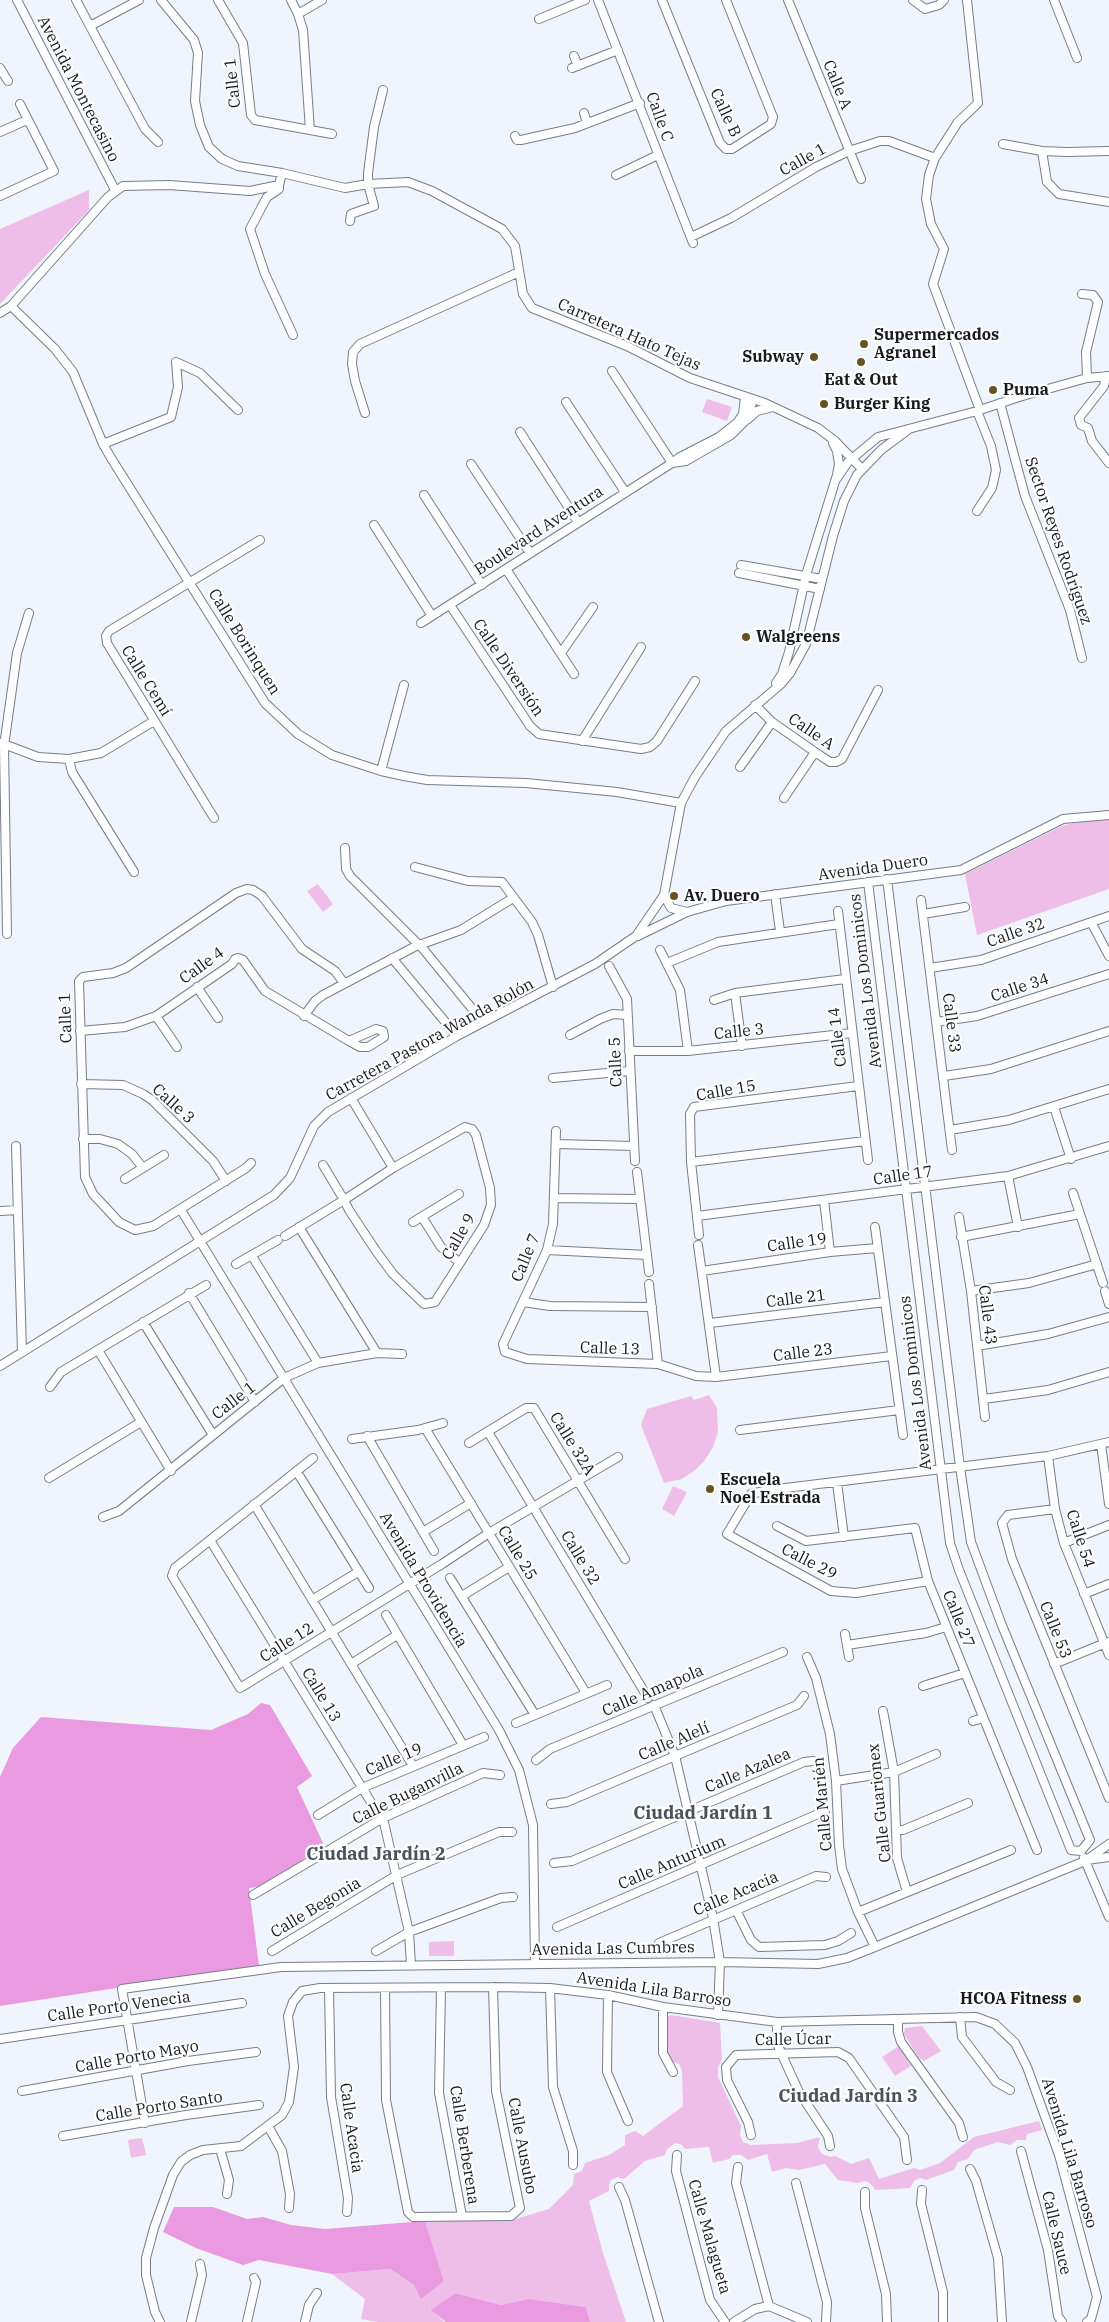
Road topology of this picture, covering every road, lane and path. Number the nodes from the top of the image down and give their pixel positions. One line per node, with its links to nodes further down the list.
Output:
1 (17, 0): 47 (street, Avenida Montecasino)
2 (76, 0): 19 (street)
3 (139, 0): 19 (street)
4 (161, 0): 42 (street, Carretera Hato Tejas)
5 (218, 0): 31 (street, Calle 1)
6 (291, 0): 17 (street)
7 (322, 0): 17 (street)
8 (585, 0): 18 (street)
9 (598, 0): 20 (street, Calle C)
10 (662, 0): 11 (street, Calle B)
11 (726, 0)
12 (788, 0): 38 (street, Calle A)
13 (913, 0): 14 (street)
14 (944, 0)
15 (967, 0): 41 (street)
16 (1054, 0): 22 (street)
17 (298, 14): 31 (street)
18 (539, 19)
19 (90, 26): 35 (street)
20 (618, 50): 21 (street); 26 (street, Calle C)
21 (574, 56)
22 (1077, 58)
23 (0, 68): 24 (street)
24 (8, 81)
25 (383, 90): 45 (street)
26 (640, 103): 30 (street); 40 (street, Calle C)
27 (20, 104): 29 (street)
28 (584, 113): 30 (street)
29 (27, 120): 32 (street); 48 (street)
30 (587, 123): 34 (street)
31 (310, 130): 33 (street, Calle 1)
32 (0, 132)
33 (332, 134)
34 (515, 136)
35 (158, 142)
36 (1003, 144): 39 (street)
37 (1109, 150): 39 (street)
38 (849, 151): 41 (street, Calle 1); 44 (street, Calle A); 51 (street, Calle 1)
39 (1042, 151): 49 (street)
40 (658, 155): 43 (street); 51 (street, Calle C)
41 (935, 158): 66 (street)
42 (282, 173): 45 (street, Carretera Hato Tejas); 46 (street)
43 (616, 175)
44 (861, 179)
45 (368, 184): 50 (street); 52 (street, Carretera Hato Tejas)
46 (279, 185): 47 (street); 56 (street)
47 (115, 190): 54 (street)
48 (0, 196)
49 (1109, 202)
50 (350, 221)
51 (692, 240)
52 (519, 272): 60 (street, Carretera Hato Tejas); 67 (street)
53 (1082, 294): 59 (street)
54 (10, 306): 55 (street); 73 (street, Calle Borinquen)
55 (0, 312)
56 (293, 335)
57 (612, 371): 75 (street)
58 (1108, 376): 59 (street, Carretera Pastora Wanda Rolón); 76 (street)
59 (1087, 378): 63 (street, Carretera Pastora Wanda Rolón)
60 (745, 397): 61 (street, Carretera Hato Tejas); 71 (street, Boulevard Aventura)
61 (753, 400): 64 (street, Carretera Hato Tejas); 68 (street, Boulevard Aventura)
62 (566, 402): 80 (street)
63 (1000, 403): 66 (street, Carretera Pastora Wanda Rolón); 101 (street, Sector Reyes Rodríguez)
64 (773, 407): 68 (street); 72 (street, Carretera Hato Tejas)
65 (238, 410): 73 (street)
66 (979, 411): 69 (street, Carretera Pastora Wanda Rolón); 82 (street)
67 (365, 413)
68 (746, 420): 71 (street, Boulevard Aventura)
69 (909, 429): 74 (street, Carretera Pastora Wanda Rolón); 78 (street, Carretera Pastora Wanda Rolón)
70 (520, 432): 83 (street)
71 (728, 432): 75 (street, Boulevard Aventura); 75 (street, Boulevard Aventura)
72 (829, 436): 74 (street, Carretera Hato Tejas); 79 (street)
73 (103, 444): 90 (street, Calle Borinquen)
74 (852, 458): 78 (street, Carretera Hato Tejas); 79 (street, Carretera Pastora Wanda Rolón)
75 (672, 463): 80 (street, Boulevard Aventura)
76 (1109, 463)
77 (471, 464): 86 (street)
78 (862, 469): 89 (street, Carretera Pastora Wanda Rolón)
79 (835, 481): 88 (street, Carretera Pastora Wanda Rolón)
80 (624, 492): 83 (street, Boulevard Aventura)
81 (424, 495): 91 (street)
82 (977, 511)
83 (578, 522): 86 (street, Boulevard Aventura)
84 (374, 526): 97 (street)
85 (260, 540): 90 (street, Calle Cemí)
86 (530, 553): 87 (street, Boulevard Aventura)
87 (506, 569): 91 (street, Boulevard Aventura); 100 (street)
88 (806, 575): 89 (street); 92 (street, Carretera Pastora Wanda Rolón); 92 (street)
89 (822, 579): 93 (street, Carretera Pastora Wanda Rolón)
90 (190, 582): 108 (street, Calle Cemí); 115 (street, Calle Borinquen)
91 (482, 585): 94 (street, Boulevard Aventura)
92 (803, 586): 93 (street); 106 (street, Carretera Pastora Wanda Rolón)
93 (820, 589): 106 (street, Carretera Pastora Wanda Rolón)
94 (450, 605): 97 (street, Boulevard Aventura); 110 (street, Calle Diversión)
95 (593, 607): 100 (street)
96 (29, 613): 111 (street)
97 (432, 616): 98 (street, Boulevard Aventura)
98 (421, 623)
99 (641, 647): 110 (street)
100 (561, 653): 102 (street)
101 (1082, 658)
102 (574, 674)
103 (695, 681): 110 (street, Calle Diversión)
104 (404, 685): 115 (street)
105 (878, 690): 112 (street, Calle A)
106 (770, 692): 107 (street, Carretera Pastora Wanda Rolón)
107 (755, 705): 109 (street, Calle A); 117 (street, Carretera Pastora Wanda Rolón)
108 (154, 720): 113 (street); 119 (street, Calle Cemí)
109 (772, 722): 112 (street, Calle A); 114 (street)
110 (582, 741)
111 (2, 744): 113 (street); 137 (street)
112 (815, 752): 116 (street)
113 (69, 759): 122 (street)
114 (740, 767)
115 (382, 771): 117 (street, Calle Borinquen)
116 (784, 798)
117 (681, 803): 126 (street, Carretera Pastora Wanda Rolón)
118 (1109, 815): 123 (street, Avenida Duero)
119 (214, 818)
120 (345, 848): 156 (street)
121 (415, 866): 127 (street)
122 (134, 872)
123 (887, 879): 124 (street, Avenida Duero); 198 (street, Avenida Los Dominicos)
124 (868, 882): 125 (street, Avenida Duero); 199 (street, Avenida Los Dominicos)
125 (775, 894): 131 (street, Avenida Duero); 136 (street)
126 (664, 895): 131 (street); 138 (street, Carretera Pastora Wanda Rolón)
127 (513, 898): 141 (street); 149 (street)
128 (921, 900): 132 (street, Calle 33)
129 (965, 907): 132 (street)
130 (838, 911): 135 (street, Calle 14)
131 (687, 912): 138 (street, Avenida Duero)
132 (923, 914): 143 (street, Calle 33)
133 (1109, 916): 134 (street, Calle 32)
134 (1091, 922): 140 (street); 143 (street, Calle 32)
135 (839, 924): 136 (street); 146 (street, Calle 14)
136 (780, 931): 142 (street)
137 (6, 934)
138 (636, 936): 149 (street, Carretera Pastora Wanda Rolón)
139 (660, 950): 142 (street)
140 (1109, 956)
141 (392, 958): 147 (street); 162 (street)
142 (667, 962): 167 (street)
143 (930, 968): 157 (street, Calle 33)
144 (614, 969): 152 (street, Calle 5)
145 (1109, 974): 157 (street, Calle 34)
146 (845, 979): 150 (street); 160 (street, Calle 14)
147 (344, 983): 154 (street); 158 (street, Calle 1)
148 (197, 987): 153 (street, Calle 4); 154 (street, Calle 4); 155 (street)
149 (553, 987): 156 (street, Carretera Pastora Wanda Rolón)
150 (736, 993): 151 (street); 164 (street)
151 (714, 1000)
152 (627, 1015): 161 (street); 166 (street, Calle 5)
153 (156, 1016): 158 (street, Calle 4); 165 (street)
154 (304, 1016): 163 (street, Calle 4)
155 (218, 1018)
156 (483, 1022): 162 (street, Carretera Pastora Wanda Rolón)
157 (937, 1022): 169 (street, Calle 33)
158 (80, 1031): 171 (street, Calle 1)
159 (1109, 1031): 169 (street)
160 (852, 1033): 164 (street, Calle 3); 172 (street, Calle 14)
161 (570, 1035)
162 (457, 1036): 174 (street, Carretera Pastora Wanda Rolón)
163 (349, 1041)
164 (742, 1046): 167 (street, Calle 3)
165 (177, 1047)
166 (629, 1050): 167 (street, Calle 3); 168 (street, Calle 5)
167 (688, 1051)
168 (629, 1071): 170 (street); 182 (street, Calle 5)
169 (944, 1076): 176 (street, Calle 33)
170 (553, 1078)
171 (82, 1084): 178 (street, Calle 1); 197 (street, Calle 3)
172 (858, 1086): 179 (street, Calle 14); 189 (street, Calle 15)
173 (1109, 1089): 175 (street)
174 (351, 1098): 193 (street); 219 (street, Carretera Pastora Wanda Rolón)
175 (1054, 1107): 176 (street); 186 (street)
176 (950, 1130): 184 (street, Calle 33)
177 (556, 1131): 180 (street, Calle 7)
178 (83, 1139): 192 (street); 207 (street, Calle 1)
179 (865, 1140): 187 (street, Calle 14); 189 (street)
180 (556, 1144): 182 (street); 202 (street, Calle 7)
181 (16, 1146): 206 (street)
182 (634, 1146): 188 (street, Calle 5)
183 (1109, 1146): 186 (street, Calle 17)
184 (952, 1150)
185 (164, 1155): 192 (street)
186 (1071, 1159): 195 (street, Calle 17)
187 (868, 1160)
188 (636, 1161)
189 (691, 1162): 210 (street, Calle 15)
190 (251, 1163): 197 (street, Calle 1)
191 (323, 1165): 204 (street, Calle 9)
192 (143, 1168): 196 (street)
193 (393, 1168): 204 (street, Calle 9); 226 (street, Calle 9)
194 (637, 1172): 203 (street)
195 (1008, 1176): 198 (street, Calle 17); 216 (street)
196 (125, 1178)
197 (226, 1181): 207 (street, Calle 1)
198 (926, 1186): 199 (street, Calle 17); 274 (street, Avenida Los Dominicos)
199 (906, 1189): 205 (street, Calle 17); 275 (street, Avenida Los Dominicos)
200 (1073, 1193): 209 (street)
201 (459, 1194): 211 (street)
202 (555, 1198): 203 (street); 222 (street, Calle 7)
203 (639, 1199): 224 (street)
204 (344, 1200): 214 (street, Calle 9); 226 (street, Calle 9)
205 (824, 1200): 210 (street, Calle 17); 223 (street)
206 (18, 1210): 208 (street); 245 (street)
207 (181, 1210): 219 (street, Avenida Providencia)
208 (0, 1211)
209 (1080, 1214): 216 (street); 228 (street)
210 (697, 1216): 217 (street, Calle 15)
211 (422, 1217): 213 (street); 226 (street)
212 (959, 1217): 218 (street, Calle 43)
213 (413, 1222)
214 (299, 1227): 225 (street, Calle 9); 246 (street)
215 (875, 1227): 221 (street)
216 (1018, 1227): 218 (street)
217 (699, 1235)
218 (961, 1237): 233 (street, Calle 43)
219 (199, 1240): 245 (street, Carretera Pastora Wanda Rolón); 254 (street, Avenida Providencia)
220 (698, 1245): 229 (street)
221 (876, 1248): 223 (street, Calle 19); 236 (street)
222 (547, 1250): 224 (street); 235 (street, Calle 7)
223 (830, 1252): 229 (street, Calle 19)
224 (647, 1255): 230 (street)
225 (252, 1256): 227 (street, Calle 9); 249 (street)
226 (460, 1263)
227 (236, 1264)
228 (1097, 1264): 233 (street); 237 (street)
229 (702, 1271): 241 (street)
230 (649, 1272)
231 (649, 1284): 238 (street)
232 (206, 1285): 234 (street)
233 (971, 1291): 242 (street, Calle 43)
234 (189, 1293): 240 (street); 257 (street)
235 (523, 1302): 238 (street); 243 (street, Calle 7)
236 (885, 1302): 241 (street, Calle 21); 248 (street)
237 (1109, 1304)
238 (652, 1307): 250 (street)
239 (1109, 1317): 242 (street)
240 (143, 1322): 244 (street); 265 (street)
241 (710, 1323): 253 (street)
242 (977, 1346): 256 (street, Calle 43)
243 (504, 1348): 250 (street, Calle 13)
244 (98, 1350): 255 (street); 260 (street)
245 (22, 1352): 251 (street, Carretera Pastora Wanda Rolón)
246 (377, 1353): 247 (street, Calle 1); 249 (street, Calle 1)
247 (402, 1354)
248 (892, 1356): 253 (street, Calle 23); 258 (street)
249 (318, 1363): 254 (street, Calle 1)
250 (658, 1364): 253 (street, Calle 13)
251 (0, 1366)
252 (1109, 1372): 256 (street)
253 (716, 1377)
254 (284, 1378): 257 (street, Calle 1); 300 (street, Avenida Providencia)
255 (50, 1387)
256 (984, 1399): 259 (street, Calle 43)
257 (255, 1402): 265 (street, Calle 1)
258 (899, 1410): 263 (street); 266 (street)
259 (985, 1417)
260 (141, 1422): 276 (street); 278 (street)
261 (443, 1424): 262 (street)
262 (425, 1428): 267 (street); 282 (street, Calle 25)
263 (740, 1430)
264 (488, 1432): 269 (street, Calle 32A); 279 (street, Calle 32A); 284 (street, Calle 32)
265 (213, 1435): 276 (street, Calle 1)
266 (903, 1435)
267 (367, 1436): 268 (street); 289 (street)
268 (352, 1439)
269 (469, 1443)
270 (1105, 1443): 272 (street); 283 (street)
271 (618, 1456): 279 (street, Calle 12)
272 (1048, 1456): 274 (street); 285 (street, Calle 54)
273 (313, 1458): 277 (street, Calle 12)
274 (960, 1467): 275 (street); 355 (street, Avenida Los Dominicos)
275 (940, 1470): 280 (street); 355 (street, Avenida Los Dominicos)
276 (171, 1471): 286 (street, Calle 1)
277 (297, 1472): 281 (street, Calle 12); 297 (street)
278 (49, 1478)
279 (578, 1479): 284 (street, Calle 12); 295 (street, Calle 32A)
280 (837, 1483): 291 (street); 299 (street, Calle 29)
281 (254, 1504): 292 (street, Calle 12); 305 (street)
282 (471, 1504): 289 (street); 290 (street, Calle 25)
283 (1109, 1504)
284 (533, 1506): 290 (street, Calle 12); 325 (street, Calle 32)
285 (1055, 1509): 293 (street, Calle 54); 319 (street, Calle 53)
286 (103, 1517)
287 (1109, 1525): 293 (street)
288 (776, 1526): 291 (street, Calle 27)
289 (423, 1532): 294 (street)
290 (489, 1533): 296 (street, Calle 25); 300 (street, Calle 12)
291 (844, 1537): 299 (street, Calle 27)
292 (210, 1540): 317 (street, Calle 13); 317 (street, Calle 12)
293 (1064, 1543): 303 (street, Calle 54)
294 (434, 1551)
295 (625, 1559)
296 (510, 1567): 304 (street); 323 (street, Calle 25)
297 (358, 1572): 302 (street); 305 (street)
298 (450, 1578): 304 (street)
299 (928, 1580): 307 (street, Calle 27)
300 (410, 1583): 308 (street, Calle 12); 377 (street, Avenida Providencia)
301 (1109, 1584): 303 (street)
302 (369, 1588)
303 (1084, 1594): 311 (street, Calle 54)
304 (462, 1596): 328 (street)
305 (312, 1600): 308 (street)
306 (386, 1616): 310 (street)
307 (946, 1627): 312 (street); 320 (street, Calle 27)
308 (332, 1632): 317 (street, Calle 12); 318 (street)
309 (845, 1634): 312 (street)
310 (397, 1635): 318 (street); 333 (street)
311 (1107, 1643): 314 (street, Calle 54); 319 (street)
312 (847, 1645): 316 (street)
313 (783, 1652): 326 (street, Calle Amapola)
314 (1109, 1655)
315 (807, 1657): 341 (street, Calle Marién)
316 (849, 1657)
317 (284, 1661): 342 (street, Calle 13)
318 (351, 1664): 338 (street)
319 (1054, 1664): 343 (street, Calle 53)
320 (965, 1673): 322 (street); 329 (street, Calle 27)
321 (607, 1685): 323 (street)
322 (924, 1686)
323 (586, 1693): 328 (street)
324 (804, 1696): 335 (street, Calle Alelí)
325 (648, 1698)
326 (654, 1705): 335 (street); 336 (street, Calle Amapola)
327 (883, 1711): 339 (street, Calle Guarionex)
328 (535, 1715): 331 (street)
329 (983, 1718): 330 (street); 354 (street, Calle 27)
330 (973, 1721)
331 (516, 1723)
332 (484, 1737): 333 (street, Calle 19)
333 (463, 1745): 338 (street, Calle 19)
334 (936, 1754): 339 (street)
335 (675, 1756): 345 (street, Calle Alelí); 346 (street)
336 (536, 1760)
337 (813, 1761): 346 (street, Calle Azalea)
338 (413, 1766): 342 (street, Calle 19)
339 (894, 1772): 341 (street); 350 (street, Calle Guarionex)
340 (500, 1776): 349 (street, Calle Buganvilla)
341 (836, 1781): 366 (street, Calle Marién)
342 (362, 1788): 348 (street, Calle 19); 349 (street, Calle 13)
343 (1109, 1798)
344 (968, 1803): 350 (street)
345 (551, 1804)
346 (688, 1811): 358 (street, Calle Azalea); 359 (street)
347 (825, 1811): 359 (street, Calle Anturium)
348 (318, 1815)
349 (380, 1815): 360 (street, Calle 13); 363 (street, Calle Buganvilla)
350 (896, 1830): 362 (street, Calle Guarionex)
351 (512, 1832): 360 (street, Calle Begonia)
352 (1109, 1844): 357 (street, Avenida Las Cumbres)
353 (1012, 1850): 362 (street)
354 (1037, 1850)
355 (1081, 1851): 357 (street, Avenida Los Dominicos)
356 (1109, 1857): 357 (street, Avenida Las Cumbres)
357 (1086, 1861): 367 (street, Avenida Los Dominicos); 373 (street, Avenida Las Cumbres)
358 (554, 1863)
359 (701, 1866): 368 (street); 369 (street, Calle Anturium)
360 (397, 1875): 370 (street, Calle 13); 374 (street, Calle Begonia)
361 (826, 1877): 365 (street, Calle Acacia)
362 (907, 1892): 366 (street)
363 (253, 1895)
364 (513, 1897): 370 (street)
365 (736, 1910): 368 (street, Calle Acacia); 371 (street)
366 (858, 1912): 373 (street, Calle Marién)
367 (1109, 1917)
368 (713, 1918): 372 (street, Calle Acacia); 376 (street)
369 (557, 1927)
370 (409, 1932): 375 (street); 378 (street, Calle 13)
371 (851, 1933)
372 (659, 1943)
373 (875, 1947): 376 (street, Avenida Las Cumbres)
374 (272, 1951)
375 (376, 1952)
376 (720, 1962): 377 (street, Avenida Las Cumbres); 387 (street)
377 (534, 1963): 378 (street, Avenida Las Cumbres)
378 (411, 1965): 389 (street, Avenida Las Cumbres)
379 (493, 1987): 382 (street, Avenida Lila Barroso); 383 (street, Avenida Lila Barroso); 421 (street, Calle Ausubo)
380 (329, 1988): 381 (street, Avenida Lila Barroso); 402 (street, Avenida Lila Barroso); 420 (street, Calle Acacia)
381 (385, 1988): 382 (street, Avenida Lila Barroso); 421 (street, Calle Ausubo)
382 (441, 1988): 421 (street, Calle Berberena)
383 (550, 1988): 384 (street, Avenida Lila Barroso); 411 (street)
384 (608, 1996): 386 (street, Avenida Lila Barroso); 400 (street)
385 (242, 2003): 389 (street, Calle Porto Venecia)
386 (663, 2007): 387 (street, Avenida Lila Barroso); 396 (street)
387 (718, 2015): 391 (street, Avenida Lila Barroso)
388 (960, 2017): 390 (street, Avenida Lila Barroso); 397 (street); 439 (street, Avenida Lila Barroso)
389 (128, 2019): 392 (street, Calle Porto Venecia); 395 (street)
390 (898, 2019): 391 (street, Avenida Lila Barroso); 405 (street)
391 (777, 2022): 394 (street)
392 (0, 2039)
393 (256, 2052): 395 (street, Calle Porto Mayo)
394 (782, 2055): 403 (street, Calle Úcar); 406 (street); 410 (street, Calle Úcar)
395 (136, 2071): 398 (street, Calle Porto Mayo); 401 (street)
396 (673, 2072)
397 (1010, 2090)
398 (22, 2091)
399 (259, 2105): 401 (street, Calle Porto Santo)
400 (628, 2121)
401 (145, 2123): 404 (street, Calle Porto Santo)
402 (268, 2126): 407 (street, Avenida Lila Barroso); 419 (street)
403 (751, 2135)
404 (63, 2136)
405 (963, 2137)
406 (830, 2146)
407 (220, 2149): 418 (street); 426 (street, Avenida Lila Barroso)
408 (1021, 2151): 438 (street, Calle Sauce)
409 (677, 2155): 431 (street, Calle Malagueta)
410 (906, 2160)
411 (574, 2165)
412 (738, 2167): 425 (street)
413 (970, 2169): 437 (street)
414 (796, 2183): 434 (street)
415 (619, 2187): 430 (street)
416 (922, 2190): 436 (street)
417 (865, 2192): 435 (street)
418 (227, 2194)
419 (289, 2208)
420 (347, 2212)
421 (462, 2216)
422 (200, 2264): 427 (street)
423 (254, 2278): 428 (street)
424 (317, 2293): 429 (street)
425 (769, 2306): 432 (street); 433 (street)
426 (160, 2322)
427 (191, 2322)
428 (247, 2322)
429 (305, 2322)
430 (659, 2322)
431 (725, 2322)
432 (734, 2322)
433 (807, 2322)
434 (826, 2322)
435 (887, 2322)
436 (943, 2322)
437 (1002, 2322)
438 (1062, 2322)
439 (1088, 2322)

